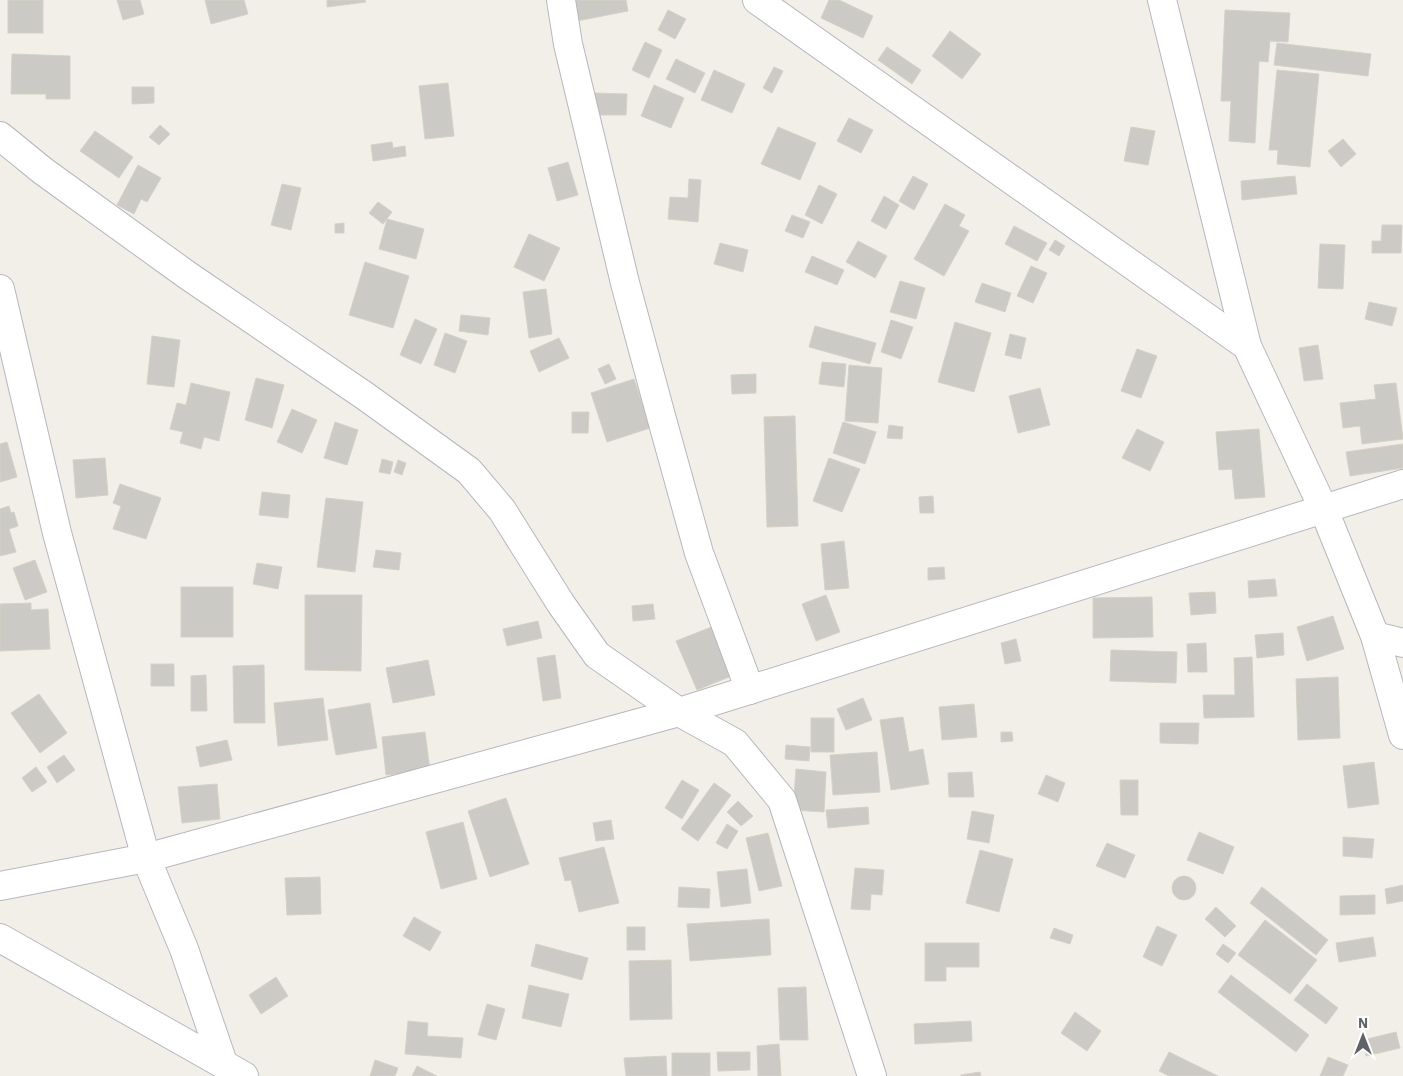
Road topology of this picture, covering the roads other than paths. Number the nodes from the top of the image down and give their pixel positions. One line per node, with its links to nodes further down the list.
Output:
1 (561, 0): 11 (street)
2 (757, 0): 6 (street)
3 (1162, 0): 6 (street)
4 (0, 136): 12 (street)
5 (0, 290): 14 (street)
6 (1246, 346): 8 (street)
7 (1403, 484): 8 (street)
8 (1324, 510): 9 (street); 11 (street)
9 (1375, 636): 10 (street); 13 (street)
10 (1403, 643)
11 (750, 690): 12 (street)
12 (679, 712): 14 (street); 18 (street)
13 (1403, 736)
14 (146, 858): 15 (street); 17 (street)
15 (0, 886)
16 (0, 938): 17 (street)
17 (234, 1070)
18 (872, 1076)

